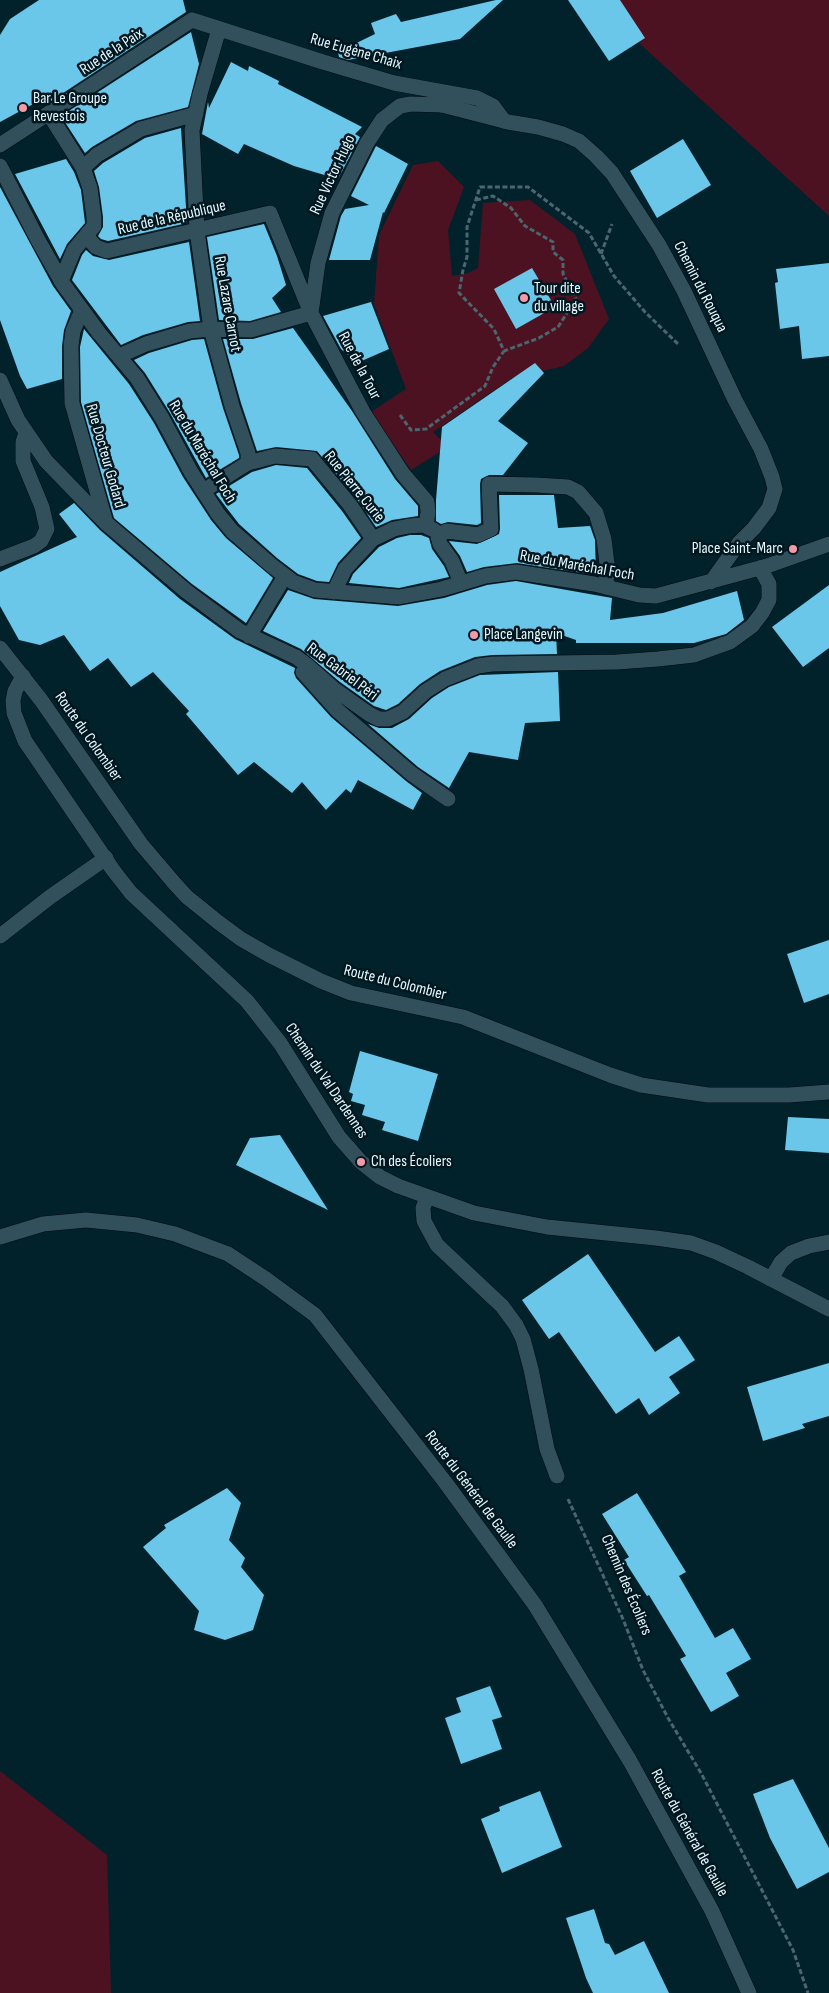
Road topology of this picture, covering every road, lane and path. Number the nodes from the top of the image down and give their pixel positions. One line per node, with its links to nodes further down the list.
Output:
1 (192, 20): 2 (street, Rue Eugène Chaix); 4 (street, Rue de la Paix)
2 (219, 29): 5 (street, Rue Lazare Carnot); 6 (street, Rue Eugène Chaix)
3 (442, 106): 6 (street, Chemin du Rouqua); 16 (street, Rue Victor Hugo)
4 (48, 114): 7 (street, Rue de la Paix); 9 (street)
5 (196, 114): 9 (street); 12 (street, Rue Lazare Carnot)
6 (504, 121): 34 (street, Chemin du Rouqua)
7 (0, 145)
8 (0, 166): 14 (street, Rue du Maréchal Foch)
9 (83, 168): 13 (street)
10 (476, 200): 18 (path); 19 (path); 19 (path)
11 (270, 213): 12 (street, Rue de la République); 16 (street, Rue de la Tour)
12 (197, 231): 13 (street, Rue de la République); 17 (street, Rue Lazare Carnot)
13 (86, 236): 14 (street)
14 (61, 280): 15 (street, Rue du Maréchal Foch)
15 (82, 310): 20 (street, Rue du Maréchal Foch); 26 (street, Rue Docteur Godard)
16 (311, 313): 17 (street); 22 (street, Rue de la Tour)
17 (211, 328): 20 (street); 24 (street, Rue Lazare Carnot)
18 (680, 346)
19 (504, 351): 22 (path)
20 (119, 356): 25 (street, Rue du Maréchal Foch)
21 (0, 380): 23 (street, Rue Gabriel Péri)
22 (371, 424): 27 (street, Rue de la Tour)
23 (26, 433): 26 (street, Rue Gabriel Péri); 30 (street)
24 (248, 463): 25 (street); 28 (street, Rue Pierre Curie)
25 (203, 491): 32 (street, Rue du Maréchal Foch)
26 (106, 523): 37 (street, Rue Gabriel Péri)
27 (433, 530): 28 (street); 33 (street); 35 (street)
28 (373, 539): 36 (street)
29 (829, 544): 31 (street)
30 (0, 559)
31 (760, 568): 34 (street); 39 (street, Rue Gabriel Péri)
32 (285, 576): 36 (street, Rue du Maréchal Foch); 37 (street)
33 (461, 582): 35 (street, Rue du Maréchal Foch); 36 (street, Rue du Maréchal Foch)
34 (711, 582): 35 (street, Rue du Maréchal Foch)
35 (606, 587)
36 (334, 592)
37 (249, 636): 39 (street, Rue Gabriel Péri)
38 (0, 648): 40 (street, Route du Colombier)
39 (296, 657): 41 (street)
40 (23, 676): 42 (street, Chemin du Val Dardennes); 44 (street, Route du Colombier)
41 (448, 799)
42 (106, 858): 43 (street); 45 (street, Chemin du Val Dardennes)
43 (0, 936)
44 (829, 1092)
45 (427, 1197): 48 (street, Chemin du Val Dardennes); 50 (street)
46 (0, 1237): 51 (street, Route du Général de Gaulle)
47 (829, 1242): 48 (street)
48 (771, 1279): 49 (street, Chemin du Val Dardennes)
49 (829, 1310)
50 (557, 1476): 52 (path, Chemin des Écoliers)
51 (749, 1993)
52 (808, 1993)

